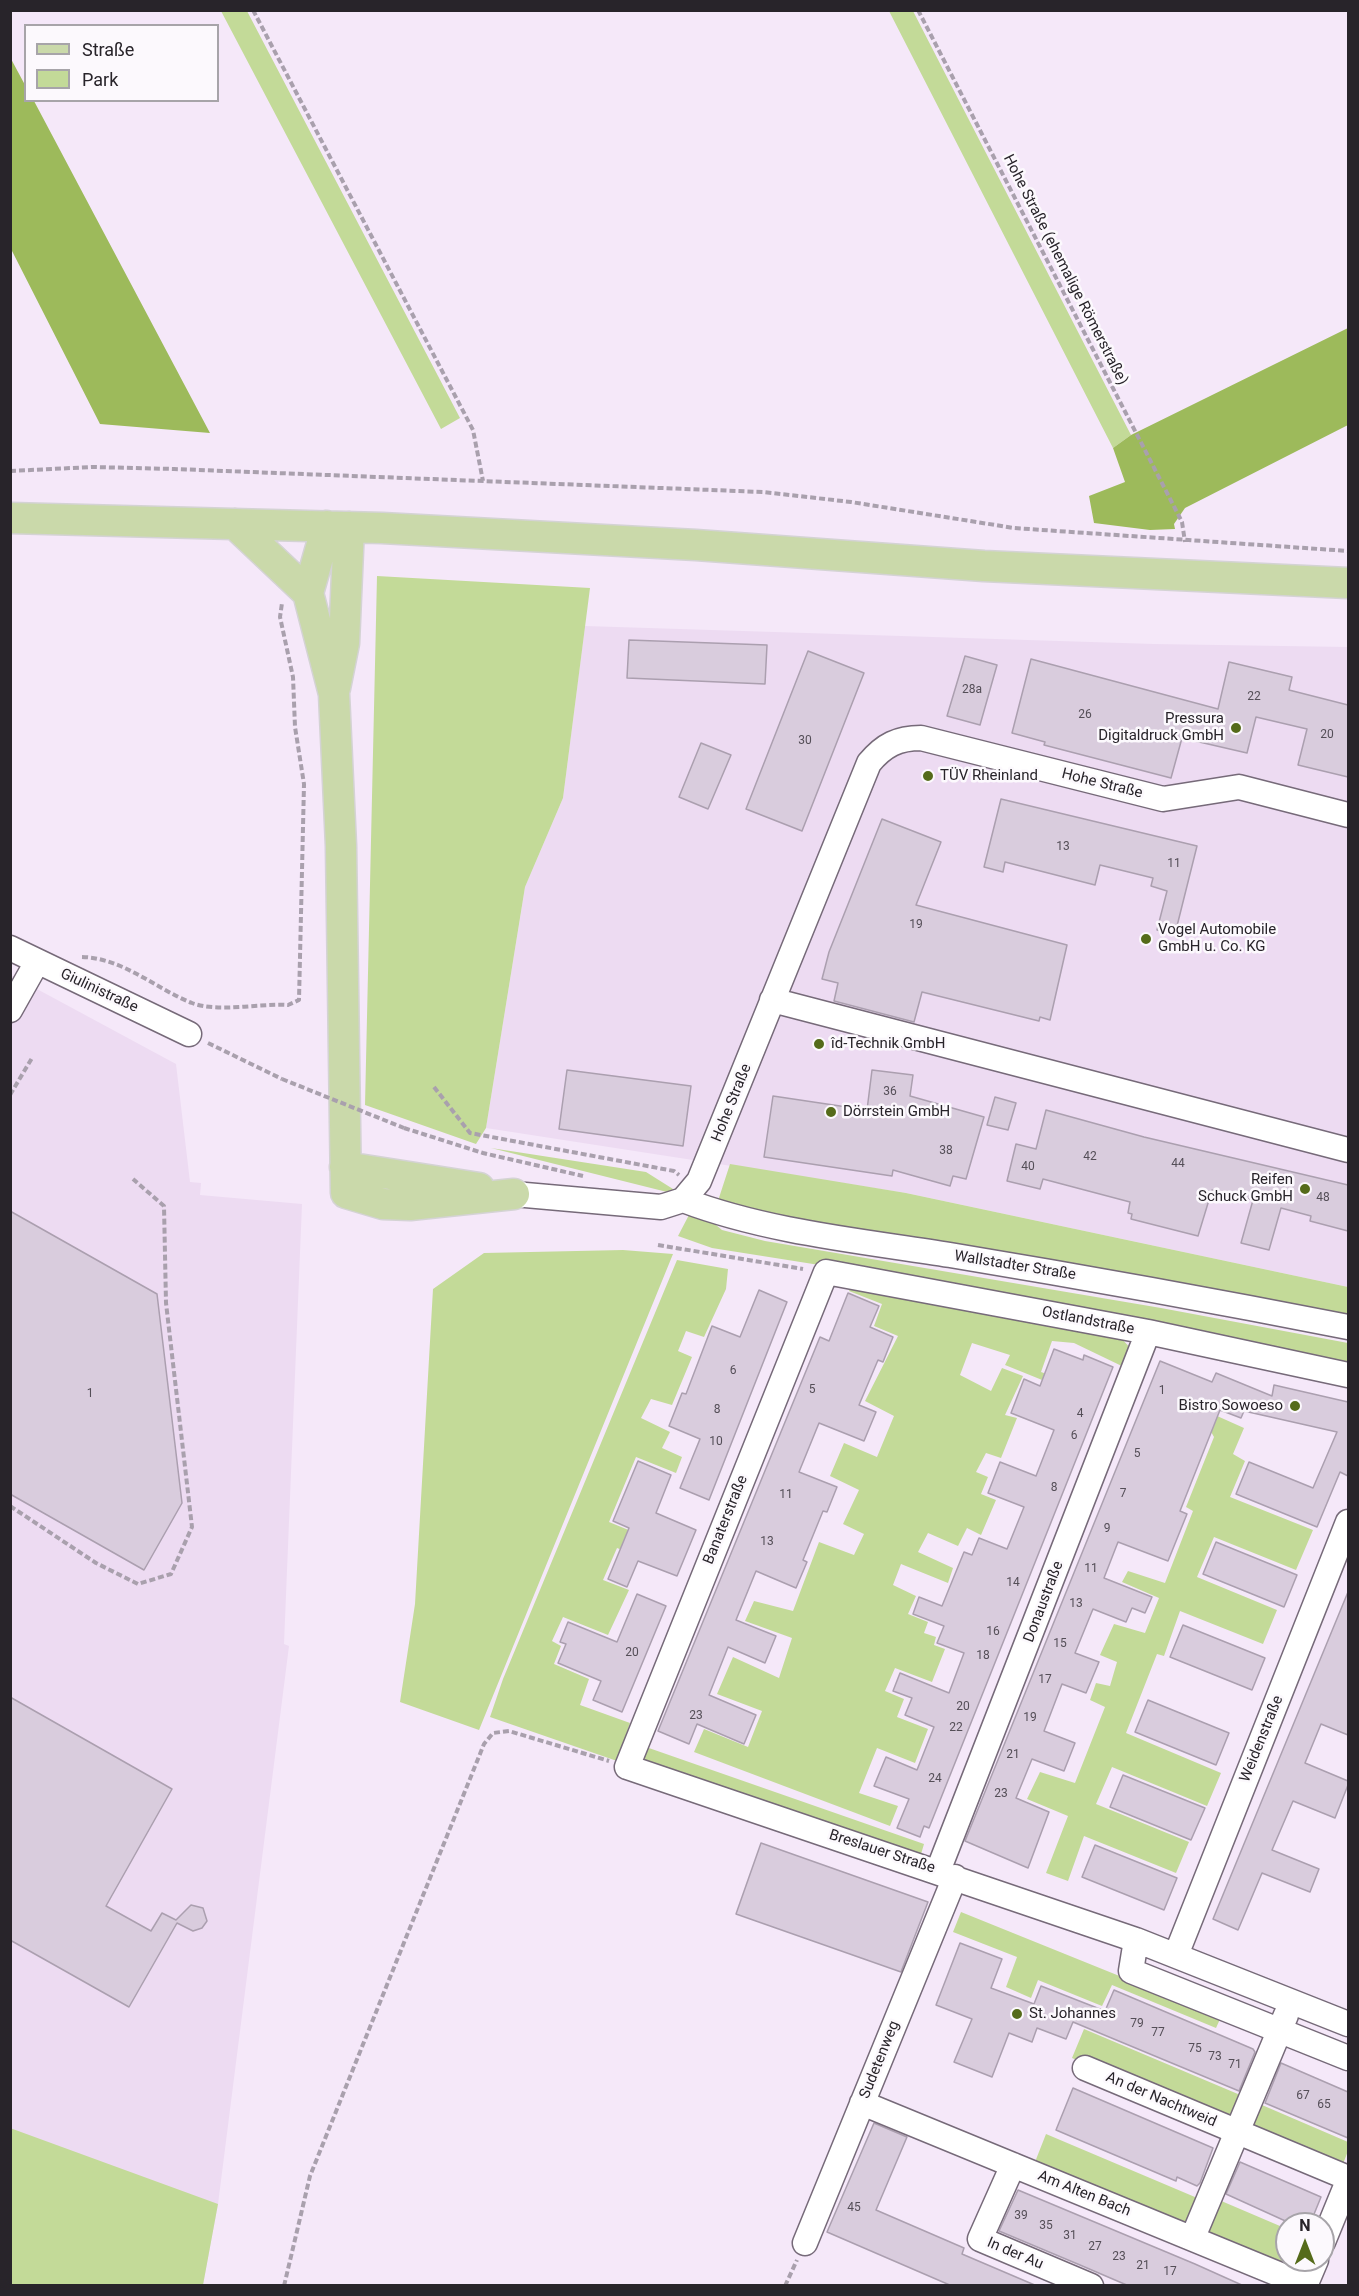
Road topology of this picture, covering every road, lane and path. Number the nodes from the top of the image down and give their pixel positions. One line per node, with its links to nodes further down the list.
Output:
1 (253, 10): 4 (path)
2 (918, 10): 8 (path, Hohe Straße (ehemalige Römerstraße))
3 (10, 471): 4 (path)
4 (483, 481): 8 (path)
5 (10, 518): 6 (main road)
6 (235, 524): 7 (main road); 11 (main road)
7 (338, 526): 10 (main road); 11 (main road); 12 (main road)
8 (1185, 542): 9 (path)
9 (1348, 551)
10 (1348, 583)
11 (308, 593): 12 (main road); 15 (path)
12 (334, 694): 26 (main road)
13 (1348, 815): 17 (street, Hohe Straße)
14 (10, 948): 16 (street, Giulinistraße)
15 (76, 958)
16 (37, 962): 18 (street); 19 (street, Giulinistraße)
17 (772, 1000): 23 (street); 27 (street, Hohe Straße)
18 (10, 1010)
19 (189, 1034): 24 (path, bridge)
20 (32, 1058): 22 (path)
21 (434, 1087): 27 (path)
22 (10, 1095)
23 (1348, 1150)
24 (553, 1169)
25 (133, 1179): 33 (path)
26 (514, 1194): 27 (street)
27 (689, 1194): 30 (street, Wallstadter Straße)
28 (658, 1245): 29 (path)
29 (826, 1272): 31 (street, Ostlandstraße); 35 (street, Banaterstraße)
30 (1348, 1327)
31 (1148, 1332): 32 (street, Ostlandstraße); 36 (street, Donaustraße)
32 (1348, 1376)
33 (10, 1506)
34 (1348, 1522): 38 (street, Weidenstraße)
35 (627, 1767): 36 (street, Breslauer Straße); 52 (path)
36 (946, 1874): 37 (street, Breslauer Straße); 44 (street, Sudetenweg)
37 (1136, 1940): 38 (street, Breslauer Straße); 41 (street)
38 (1176, 1955): 39 (street, Breslauer Straße)
39 (1292, 2000): 40 (street, Breslauer Straße); 41 (street)
40 (1348, 2024)
41 (1280, 2030): 42 (street); 45 (street)
42 (1348, 2058)
43 (1085, 2068): 45 (street, An der Nachtweid)
44 (862, 2103): 46 (street, Am Alten Bach); 50 (street, Sudetenweg)
45 (1238, 2133): 47 (street, An der Nachtweid); 49 (street)
46 (1013, 2165): 49 (street, Am Alten Bach); 53 (street, In der Au)
47 (1348, 2179): 48 (street)
48 (1335, 2212)
49 (1193, 2237): 51 (street, Am Alten Bach)
50 (805, 2243)
51 (1305, 2285)
52 (284, 2286)
53 (1091, 2286)

